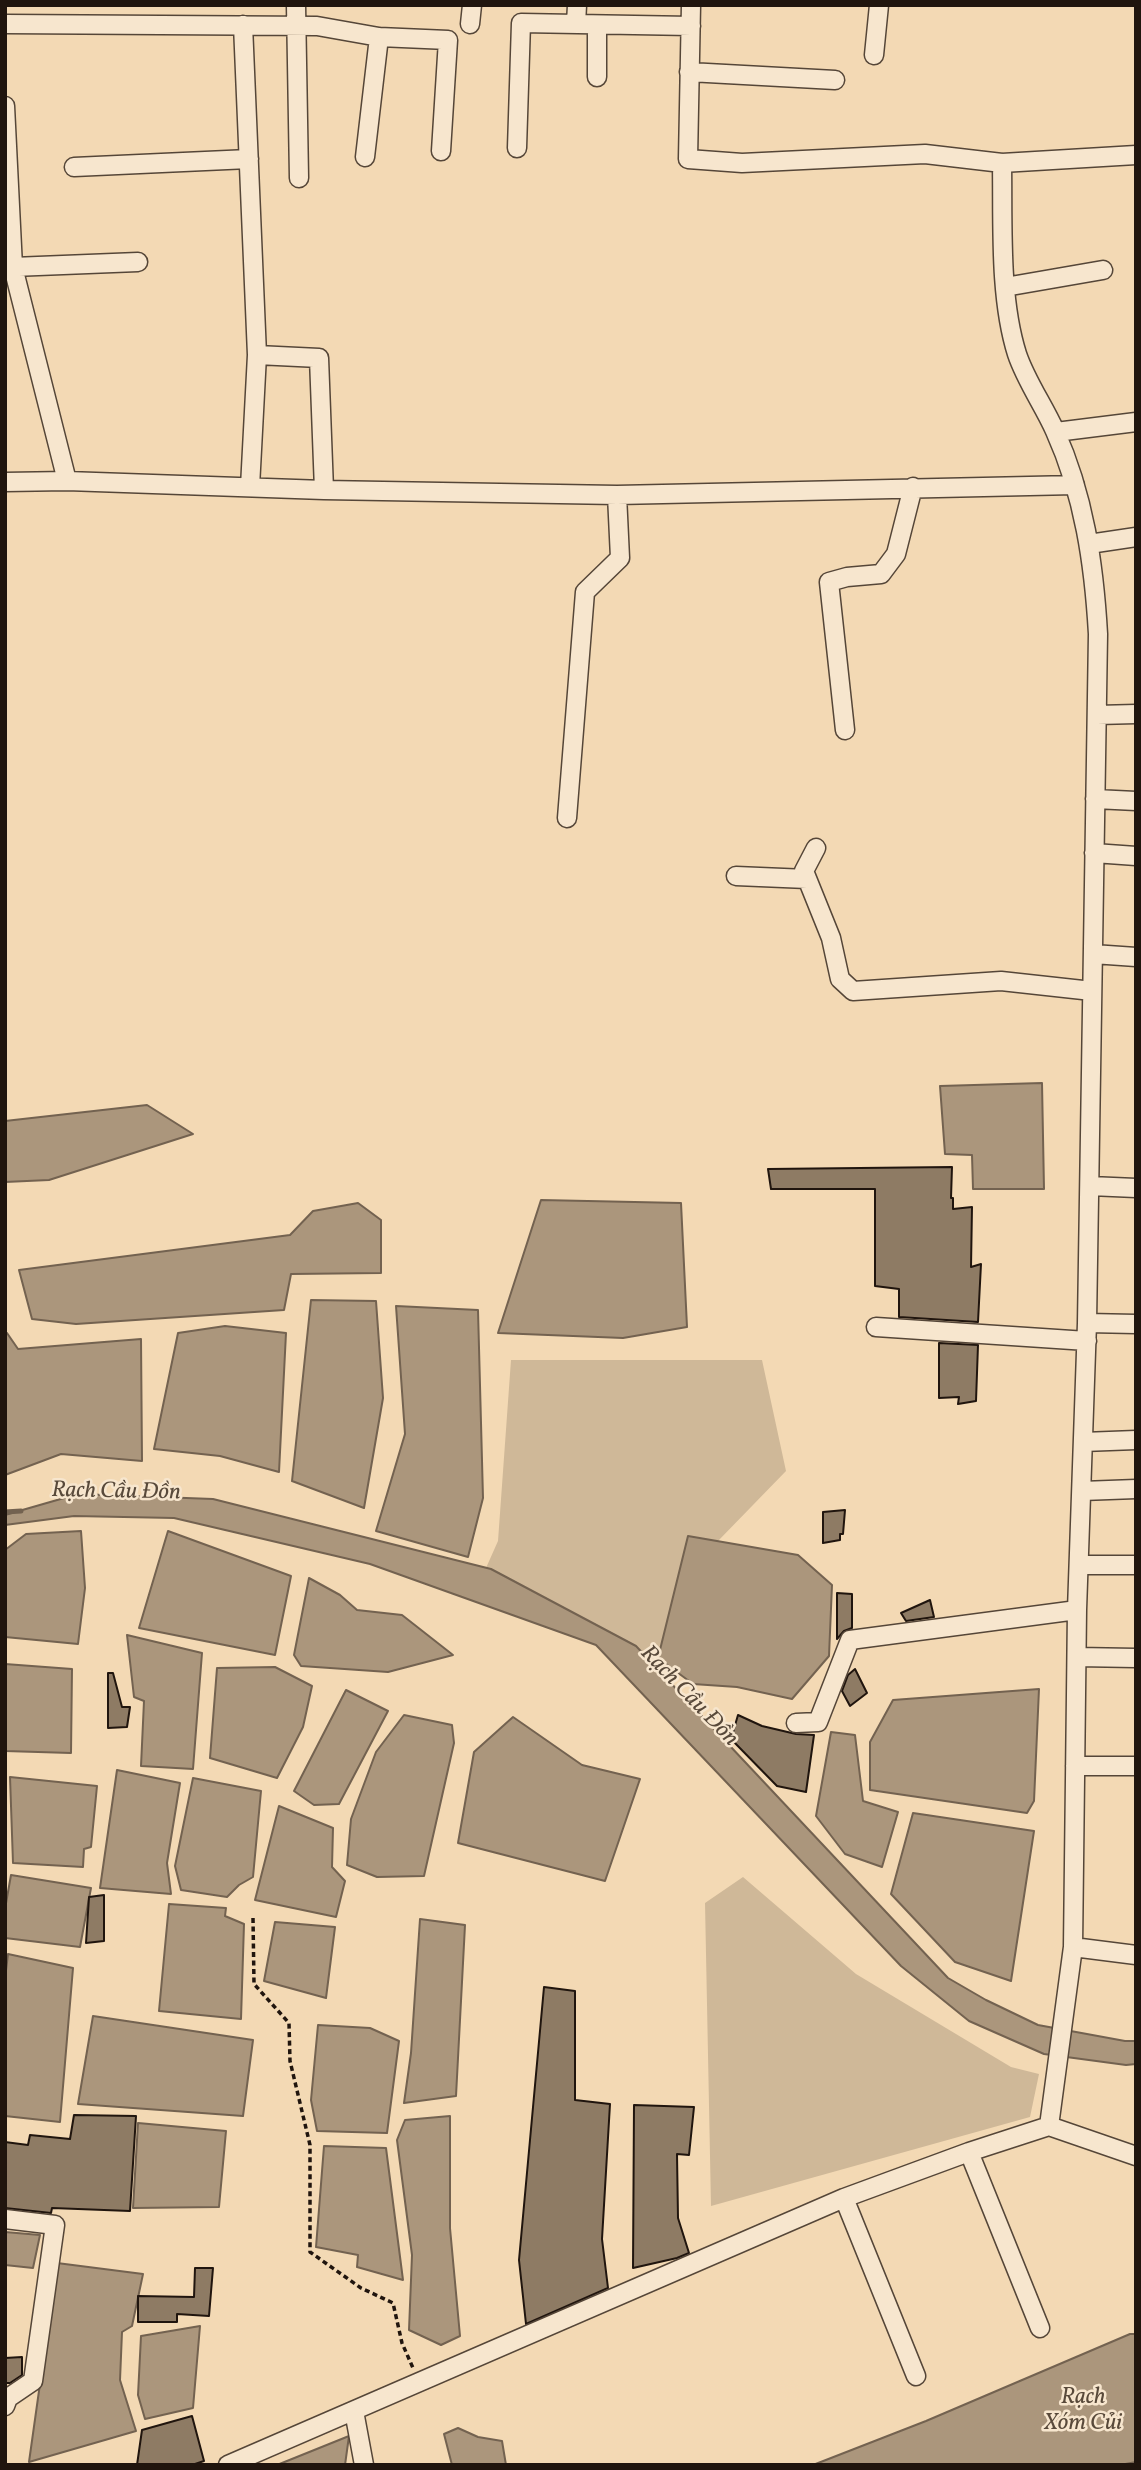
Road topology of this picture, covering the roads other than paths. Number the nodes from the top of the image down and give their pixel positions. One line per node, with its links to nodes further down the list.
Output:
1 (296, 5): 11 (street)
2 (472, 5): 7 (street)
3 (577, 5): 8 (street)
4 (691, 5): 12 (street)
5 (879, 5): 14 (street)
6 (5, 24): 9 (street)
7 (470, 24)
8 (576, 24): 10 (street); 19 (street)
9 (243, 25): 11 (street); 23 (street)
10 (597, 25): 12 (street); 16 (street)
11 (298, 26): 13 (street); 27 (street)
12 (691, 26): 15 (street)
13 (379, 37): 20 (street); 22 (street)
14 (874, 55)
15 (690, 72): 17 (street); 24 (street)
16 (597, 77)
17 (835, 80)
18 (5, 106): 26 (street)
19 (517, 148)
20 (441, 151)
21 (1136, 155): 24 (street)
22 (365, 157)
23 (249, 159): 25 (street); 32 (street)
24 (1002, 163): 31 (street)
25 (74, 167)
26 (7, 170): 29 (street)
27 (299, 178)
28 (138, 262): 29 (street)
29 (13, 267): 35 (street)
30 (1103, 270): 31 (street)
31 (1005, 287): 34 (street)
32 (257, 355): 38 (street); 40 (street)
33 (1136, 422): 34 (street)
34 (1056, 432): 37 (street)
35 (66, 481): 36 (street); 38 (street)
36 (5, 482)
37 (1075, 485): 39 (street); 43 (street)
38 (250, 487): 40 (street)
39 (913, 487): 41 (street); 46 (street)
40 (324, 490): 41 (street)
41 (617, 495): 49 (street)
42 (1136, 537): 43 (street)
43 (1089, 544): 45 (street)
44 (1136, 714): 45 (street)
45 (1097, 715): 47 (street)
46 (845, 730)
47 (1095, 799): 48 (street); 51 (street)
48 (1136, 801)
49 (567, 818)
50 (816, 848): 54 (street)
51 (1094, 853): 52 (street); 55 (street)
52 (1136, 856)
53 (736, 876): 54 (street)
54 (807, 880): 57 (street)
55 (1093, 954): 56 (street); 57 (street)
56 (1136, 957)
57 (1092, 991): 58 (street)
58 (1090, 1186): 59 (street); 62 (street)
59 (1136, 1188)
60 (1136, 1324): 62 (street)
61 (876, 1327): 62 (street)
62 (1087, 1332): 64 (street)
63 (1136, 1440): 64 (street)
64 (1083, 1442): 66 (street)
65 (1136, 1489): 66 (street)
66 (1082, 1490): 67 (street)
67 (1079, 1565): 68 (street); 69 (street)
68 (1136, 1565)
69 (1077, 1610): 70 (street); 72 (street)
70 (1076, 1657): 71 (street); 73 (street)
71 (1136, 1658)
72 (796, 1723)
73 (1074, 1766): 74 (street); 75 (street)
74 (1136, 1766)
75 (1073, 1947): 76 (street); 77 (street)
76 (1136, 1955)
77 (1049, 2126): 78 (street); 79 (street)
78 (969, 2152): 80 (street); 82 (street)
79 (1136, 2156)
80 (844, 2199): 83 (street); 85 (street)
81 (5, 2219): 84 (street)
82 (1040, 2328)
83 (916, 2376)
84 (5, 2406)
85 (354, 2412): 86 (street); 87 (street)
86 (228, 2465)
87 (364, 2465)

